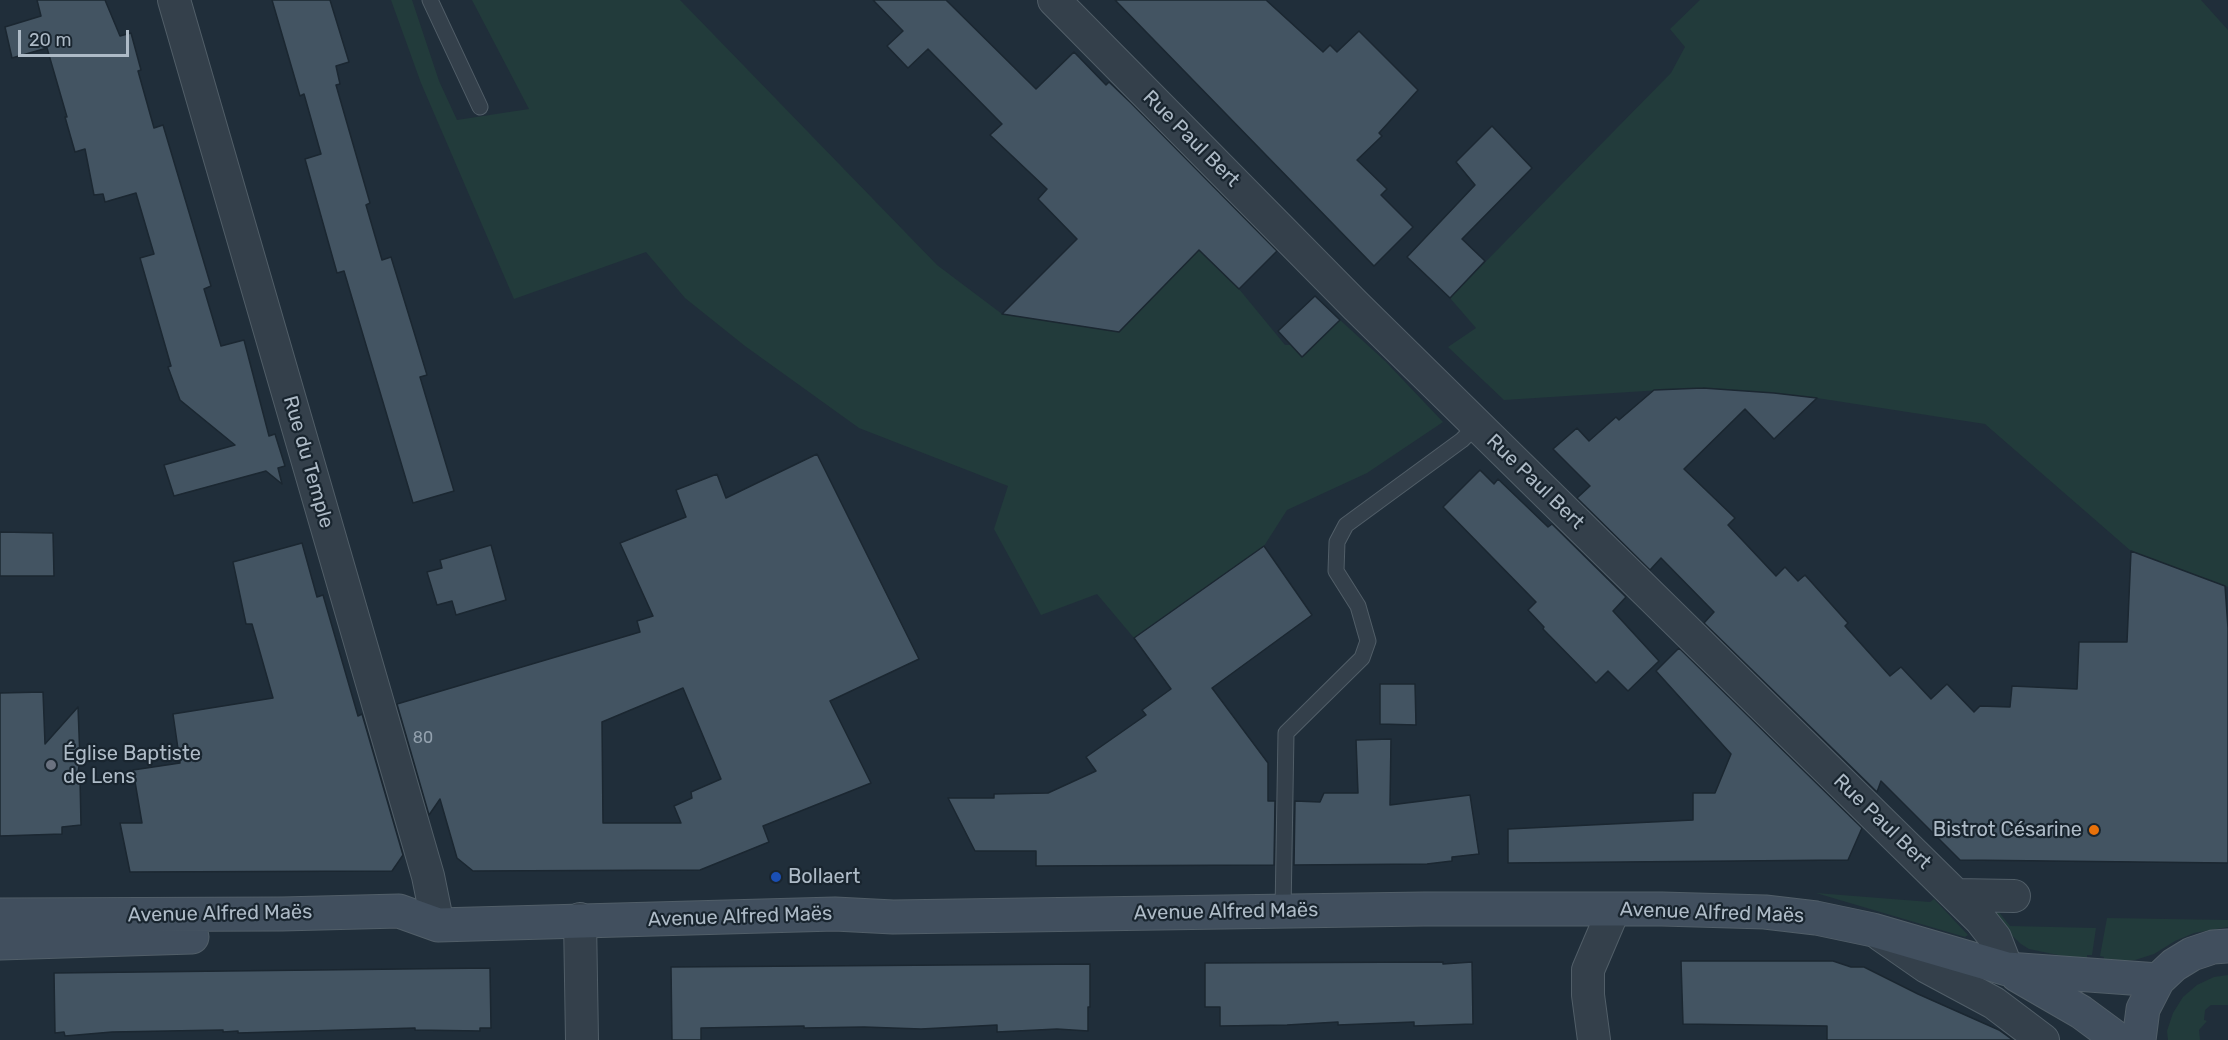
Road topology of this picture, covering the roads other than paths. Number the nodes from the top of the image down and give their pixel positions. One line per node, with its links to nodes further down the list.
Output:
1 (174, 0): 12 (street, Rue du Temple)
2 (430, 0): 4 (lane)
3 (1054, 0): 5 (street, Rue Paul Bert)
4 (480, 107)
5 (1477, 425): 6 (street, Rue Paul Bert); 9 (lane)
6 (1956, 895): 7 (street); 16 (street, Rue Paul Bert)
7 (2014, 896)
8 (1614, 909): 9 (main road, Avenue Alfred Maës); 13 (main road, Avenue Alfred Maës); 19 (street)
9 (1283, 912): 11 (main road, Avenue Alfred Maës)
10 (0, 915): 12 (main road, Avenue Alfred Maës)
11 (580, 919): 12 (main road, Avenue Alfred Maës); 18 (street)
12 (438, 925): 14 (main road, Avenue Alfred Maës)
13 (1873, 930): 16 (main road, Avenue Alfred Maës); 20 (street)
14 (0, 943)
15 (2228, 946): 17 (main road)
16 (2007, 969): 17 (main road, Avenue Alfred Maës); 21 (main road, Avenue Alfred Maës)
17 (2158, 980): 22 (main road)
18 (582, 1040)
19 (1594, 1040)
20 (2043, 1040)
21 (2120, 1040)
22 (2139, 1040)

